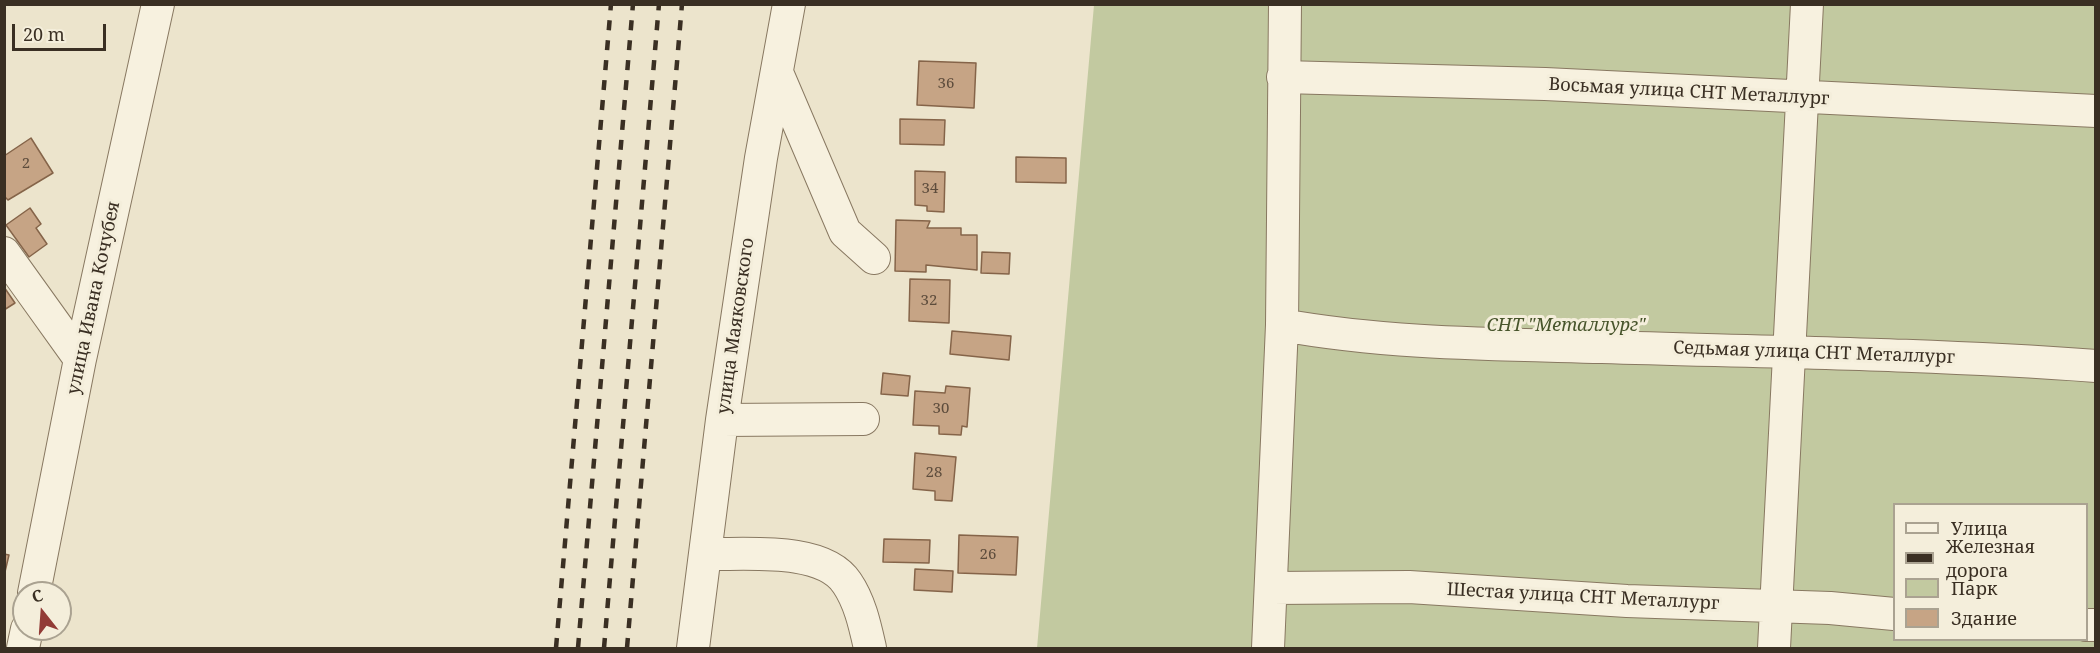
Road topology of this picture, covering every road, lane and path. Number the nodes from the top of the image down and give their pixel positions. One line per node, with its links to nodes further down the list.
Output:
1 (158, 4): 13 (street, улица Ивана Кочубея)
2 (789, 4): 5 (street, улица Маяковского)
3 (1285, 4): 6 (street)
4 (1807, 4): 7 (street)
5 (778, 75): 10 (street); 16 (street, улица Маяковского)
6 (1283, 77): 7 (street, Восьмая улица СНТ Металлург); 11 (street)
7 (1802, 99): 8 (street, Восьмая улица СНТ Металлург); 12 (street)
8 (2096, 111)
9 (4, 253): 13 (street)
10 (874, 258)
11 (1282, 325): 12 (street, Седьмая улица СНТ Металлург); 19 (street)
12 (1789, 353): 14 (street, Седьмая улица СНТ Металлург); 20 (street)
13 (80, 359): 18 (street, улица Ивана Кочубея)
14 (2096, 366)
15 (863, 419): 16 (street)
16 (722, 420): 17 (street, улица Маяковского)
17 (705, 554): 22 (street, улица Маяковского); 23 (street)
18 (36, 581)
19 (1272, 588): 20 (street, Шестая улица СНТ Металлург); 24 (street)
20 (1776, 608): 21 (street, Шестая улица СНТ Металлург); 25 (street)
21 (1893, 614)
22 (693, 648)
23 (870, 648)
24 (1268, 648)
25 (1774, 648)

